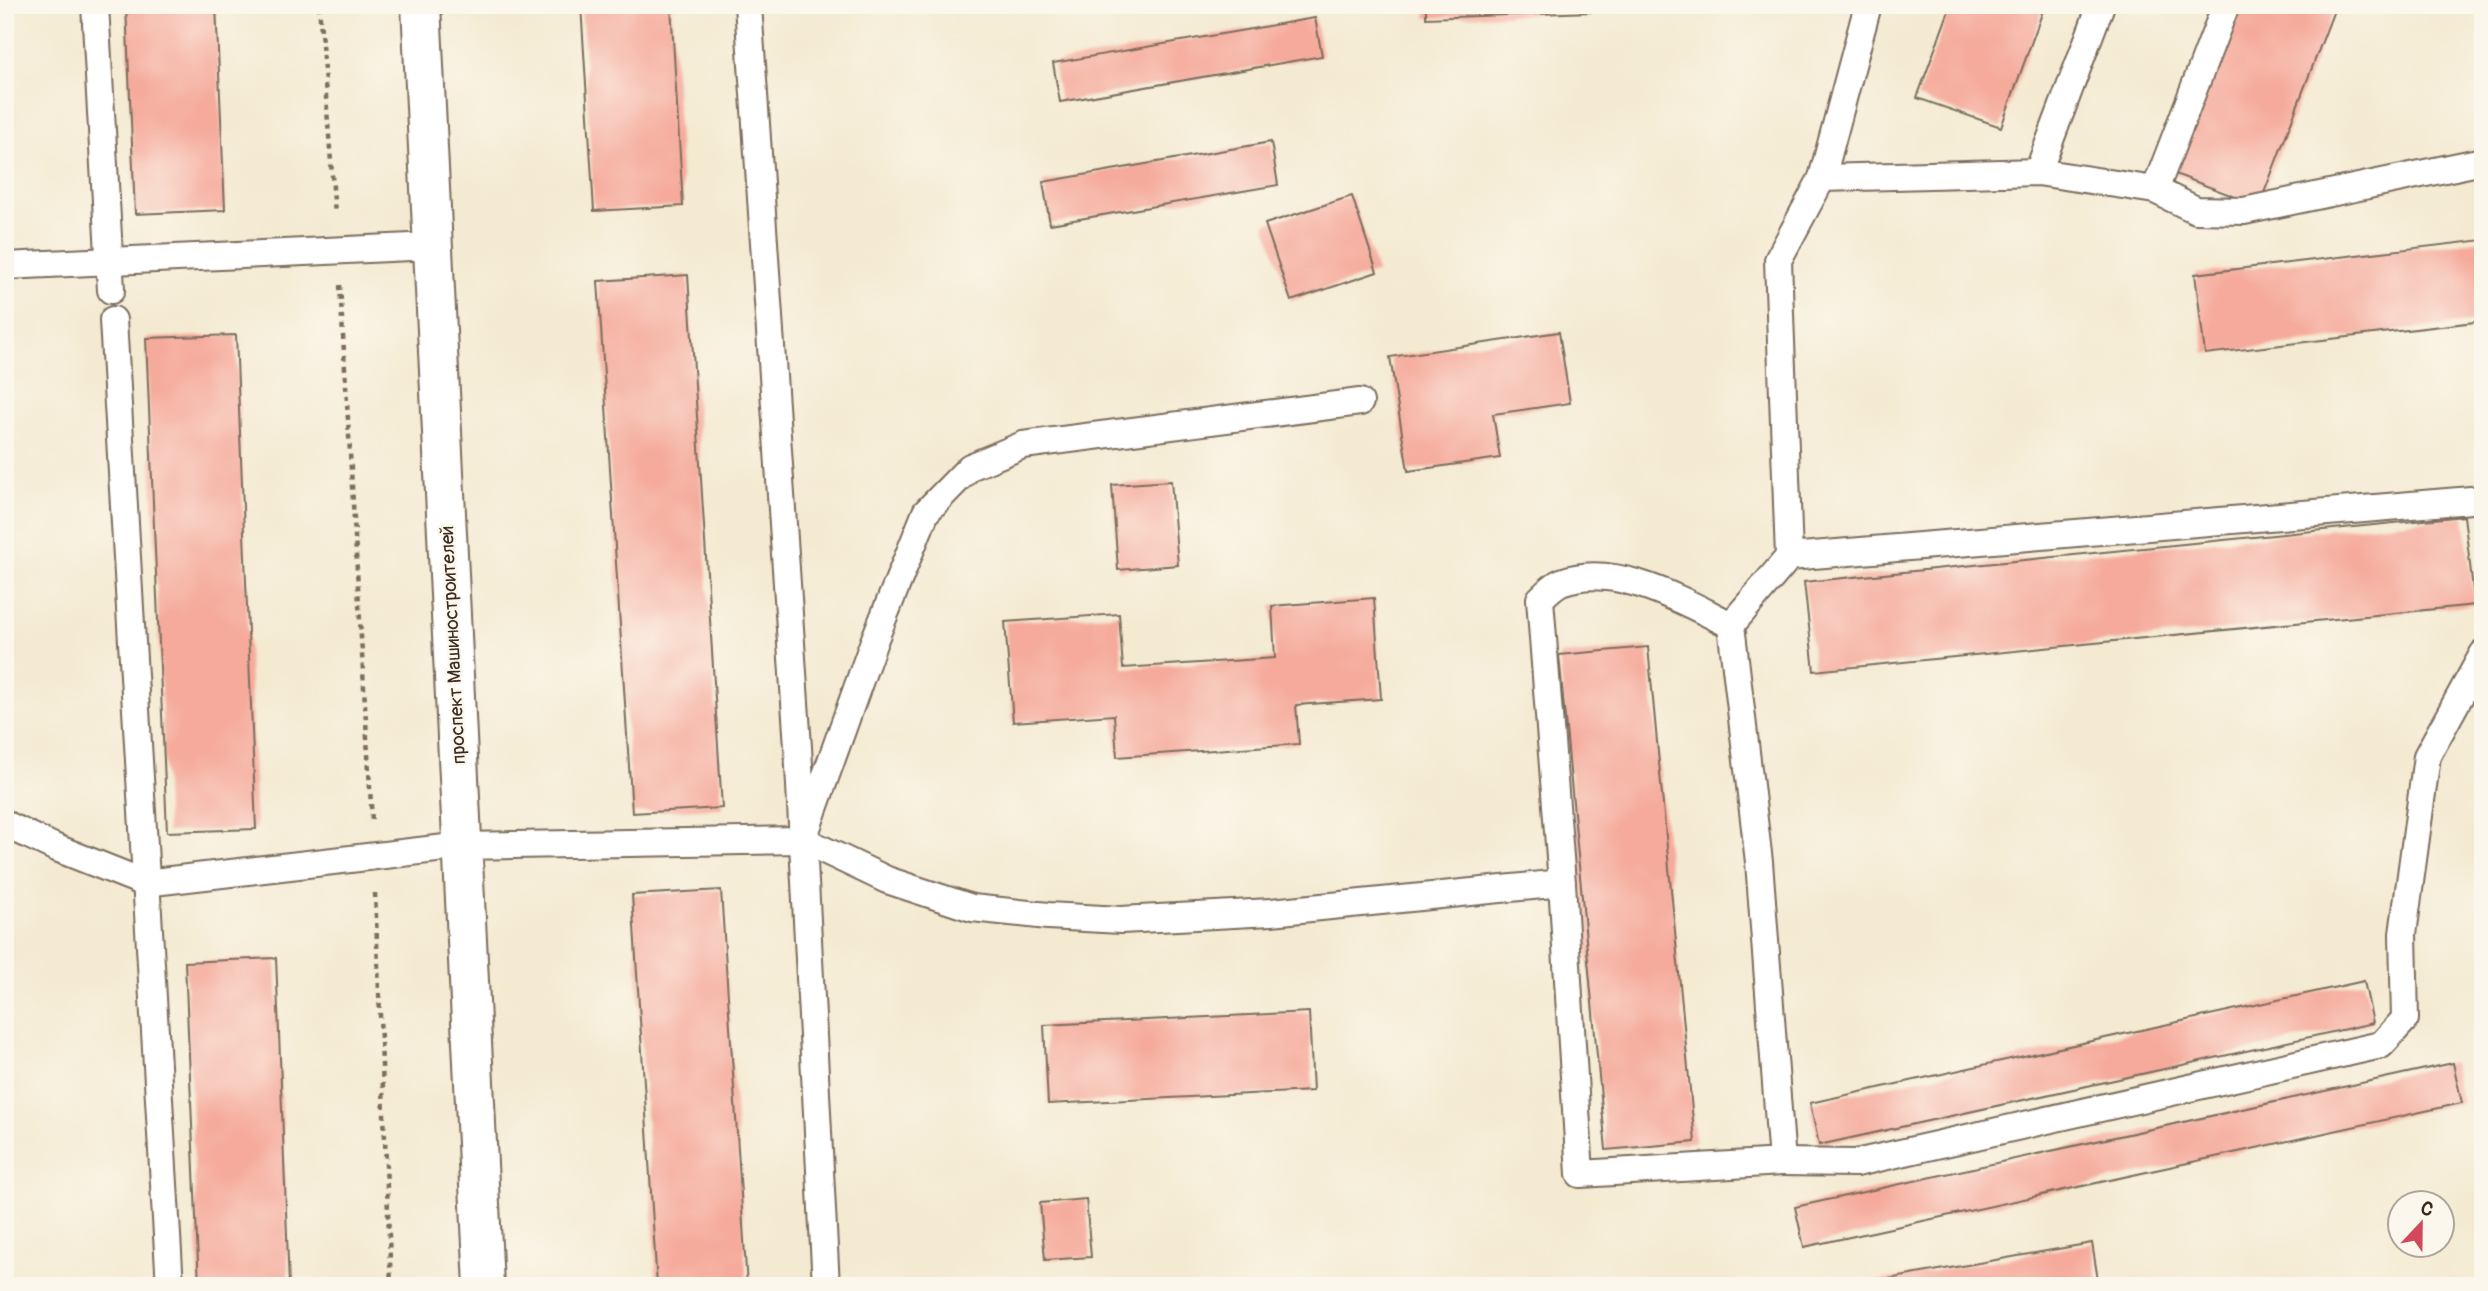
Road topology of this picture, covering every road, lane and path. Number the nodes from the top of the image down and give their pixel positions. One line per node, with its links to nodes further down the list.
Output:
1 (95, 5): 14 (lane)
2 (319, 5): 13 (path)
3 (421, 5): 12 (main road, проспект Машиностроителей)
4 (748, 5): 24 (lane)
5 (1868, 5): 10 (lane)
6 (2101, 5): 9 (lane)
7 (2226, 5): 11 (lane)
8 (2483, 161): 11 (lane)
9 (2038, 172): 10 (lane); 11 (lane)
10 (1822, 178): 20 (lane)
11 (2155, 190)
12 (432, 246): 13 (lane); 25 (main road, проспект Машиностроителей)
13 (338, 250): 14 (lane); 26 (path)
14 (110, 261): 15 (lane); 16 (lane)
15 (5, 266)
16 (111, 290)
17 (113, 320): 27 (lane)
18 (1360, 402): 24 (lane)
19 (2483, 499): 20 (lane)
20 (1789, 557): 21 (lane)
21 (1731, 625): 28 (lane); 29 (lane)
22 (2483, 654): 29 (lane)
23 (5, 824): 27 (lane)
24 (803, 840): 25 (lane); 28 (lane); 33 (lane)
25 (462, 846): 26 (lane); 32 (main road, проспект Машиностроителей)
26 (374, 856): 27 (lane); 31 (path)
27 (145, 883): 30 (lane)
28 (1562, 883): 29 (lane)
29 (1782, 1162)
30 (170, 1286)
31 (391, 1286)
32 (484, 1286)
33 (826, 1286)

